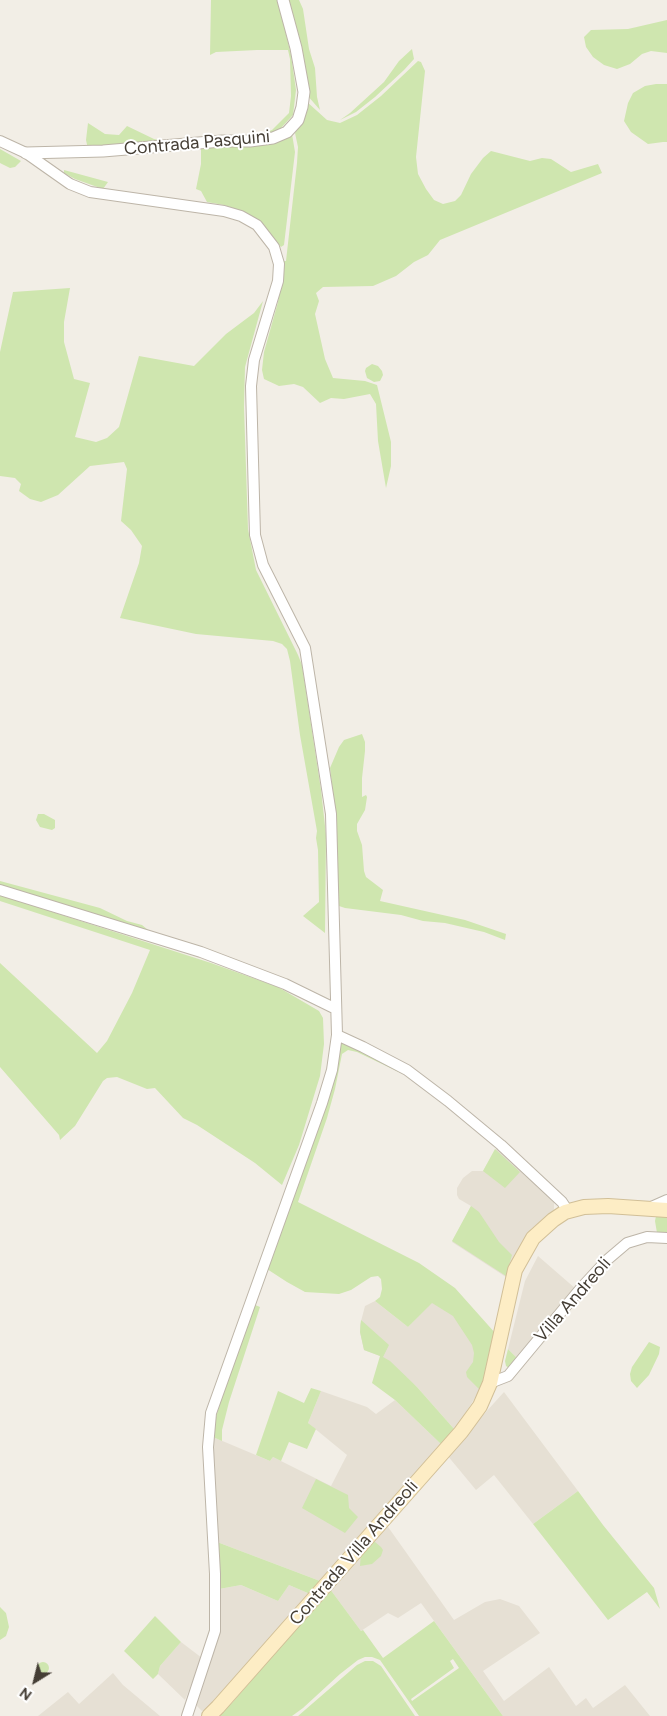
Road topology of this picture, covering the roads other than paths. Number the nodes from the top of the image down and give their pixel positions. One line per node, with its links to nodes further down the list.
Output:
1 (283, 0): 3 (street, Contrada Pasquini)
2 (0, 141): 3 (street)
3 (26, 153): 5 (street)
4 (0, 890): 5 (street)
5 (336, 1009): 6 (street)
6 (336, 1035): 10 (street); 13 (street)
7 (667, 1200): 8 (street)
8 (646, 1209): 9 (main road); 10 (main road)
9 (667, 1210)
10 (568, 1212): 12 (main road, Contrada Villa Andreoli)
11 (667, 1238): 12 (street, Villa Andreoli)
12 (490, 1383): 14 (main road, Contrada Villa Andreoli)
13 (187, 1716)
14 (208, 1716)

